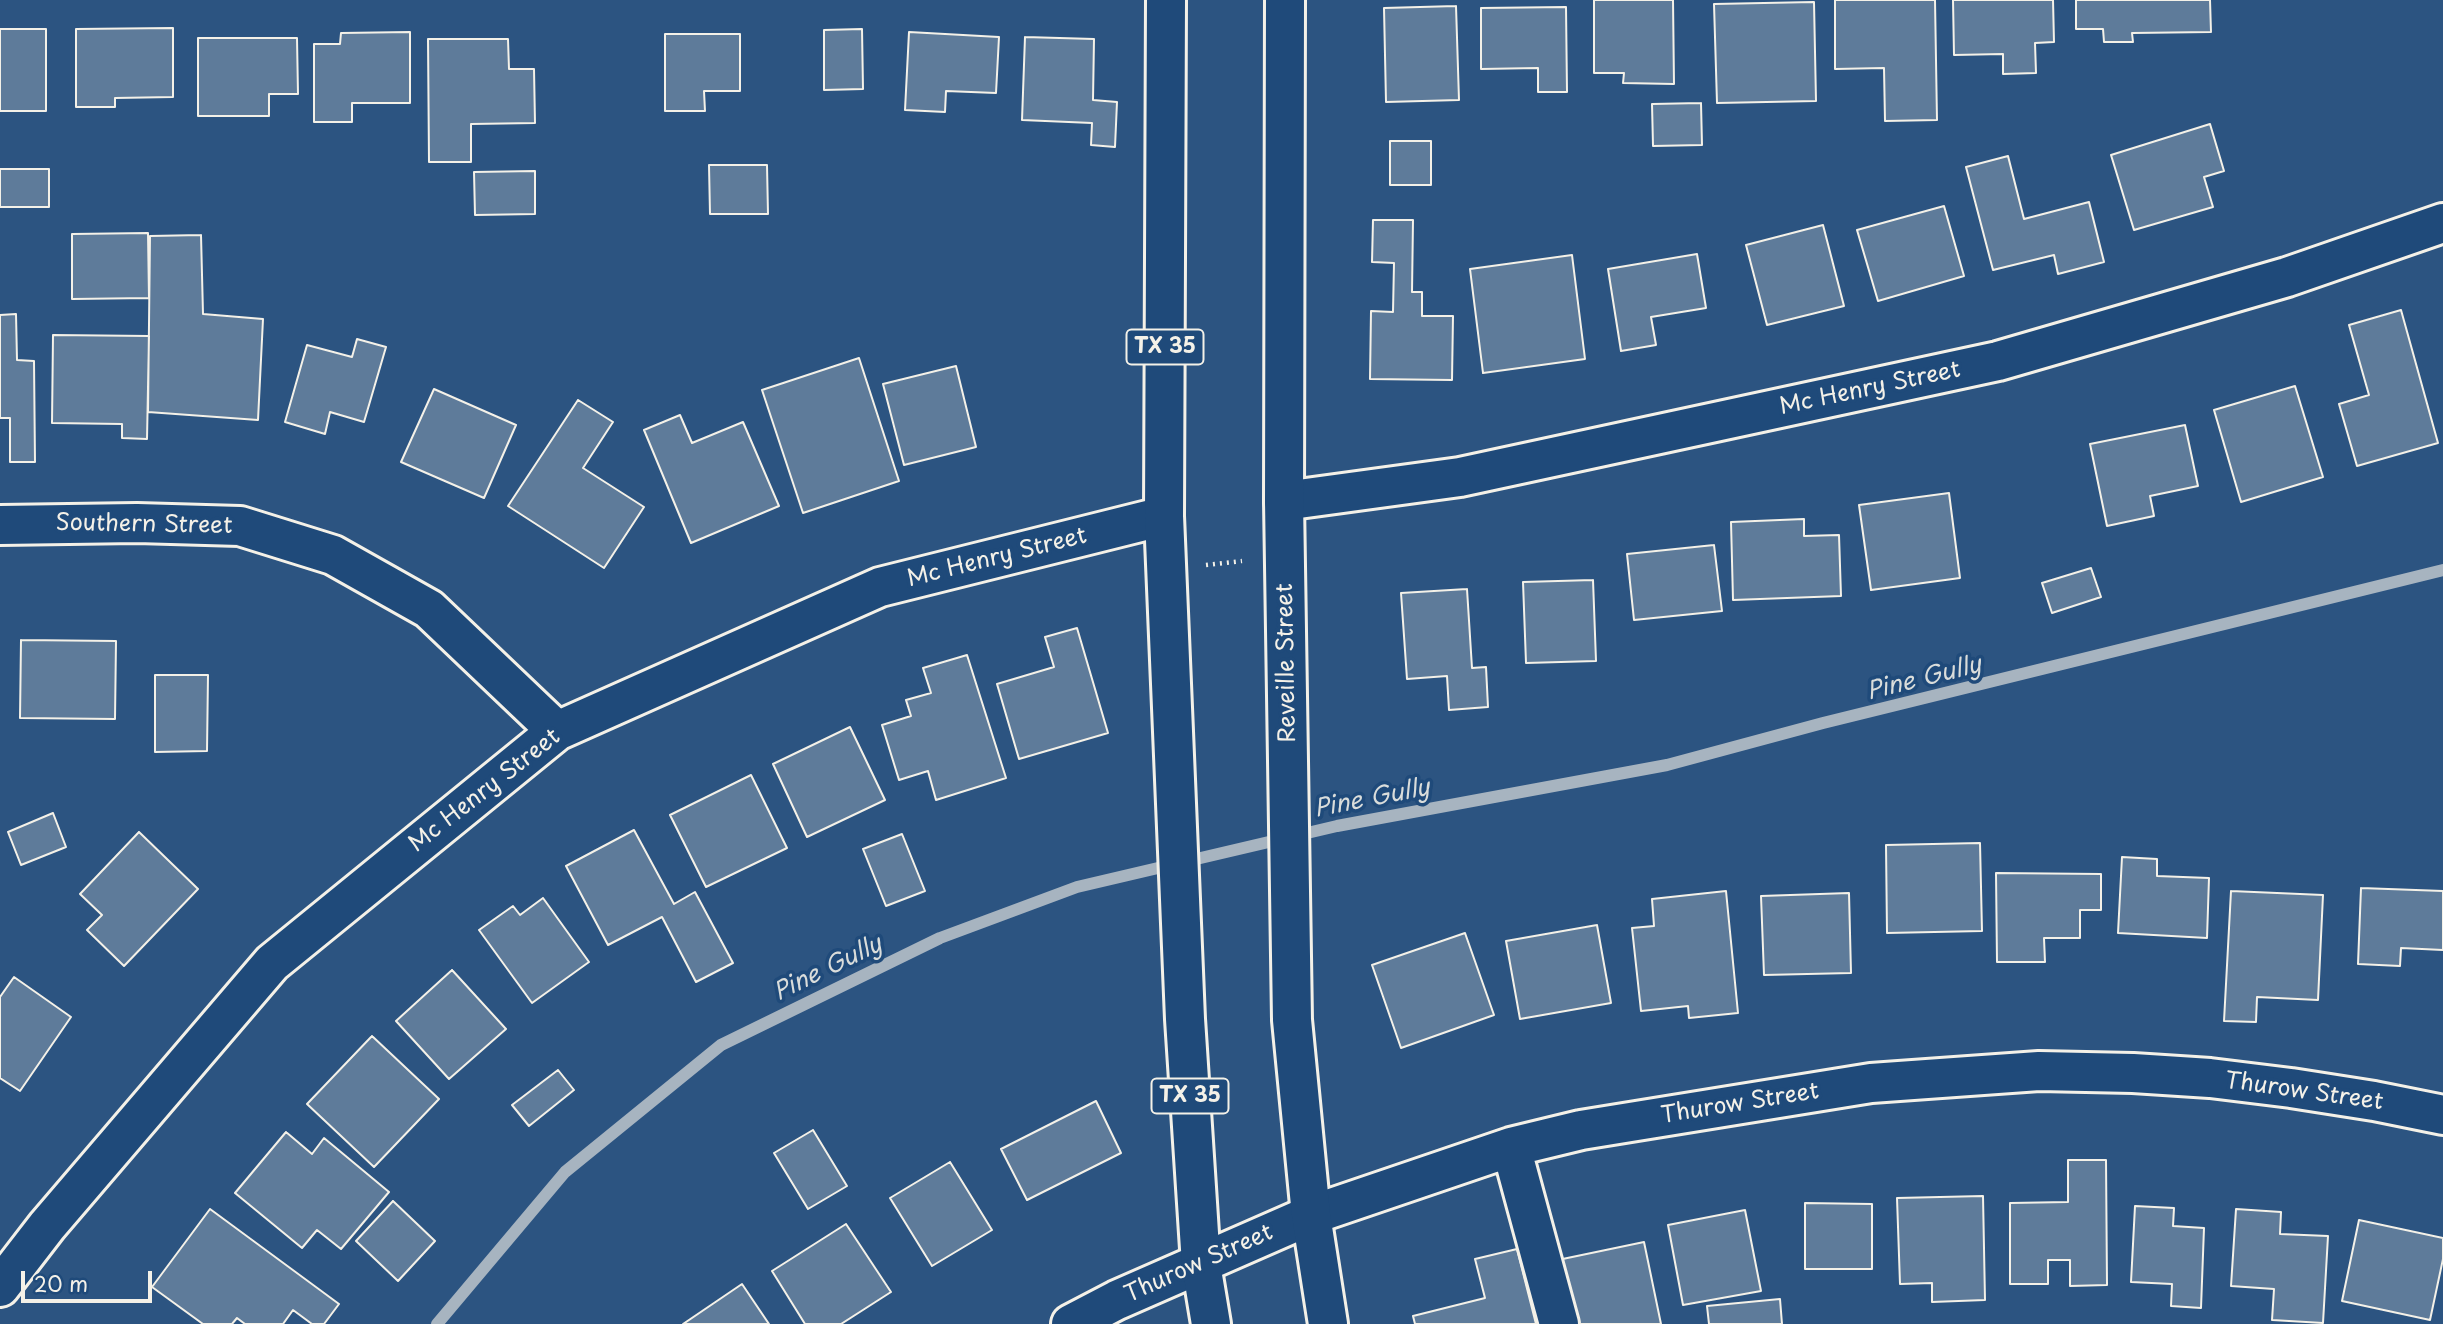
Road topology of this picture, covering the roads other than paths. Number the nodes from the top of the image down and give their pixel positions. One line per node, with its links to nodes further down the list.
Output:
1 (1166, 0): 5 (street, TX 35)
2 (1285, 0): 4 (street, Reveille Street)
3 (2443, 223): 4 (street, Mc Henry Street)
4 (1284, 501): 10 (street, Reveille Street)
5 (1164, 516): 7 (street, Mc Henry Street); 11 (street, TX 35)
6 (0, 525): 7 (street, Southern Street)
7 (556, 730): 12 (street, Mc Henry Street)
8 (2443, 1115): 9 (street, Thurow Street)
9 (1511, 1147): 10 (street, Thurow Street); 16 (street)
10 (1311, 1215): 11 (street, Thurow Street); 15 (street, Reveille Street)
11 (1201, 1264): 13 (street, Thurow Street); 14 (street, TX 35)
12 (5, 1270)
13 (1071, 1324)
14 (1211, 1324)
15 (1328, 1324)
16 (1559, 1324)

